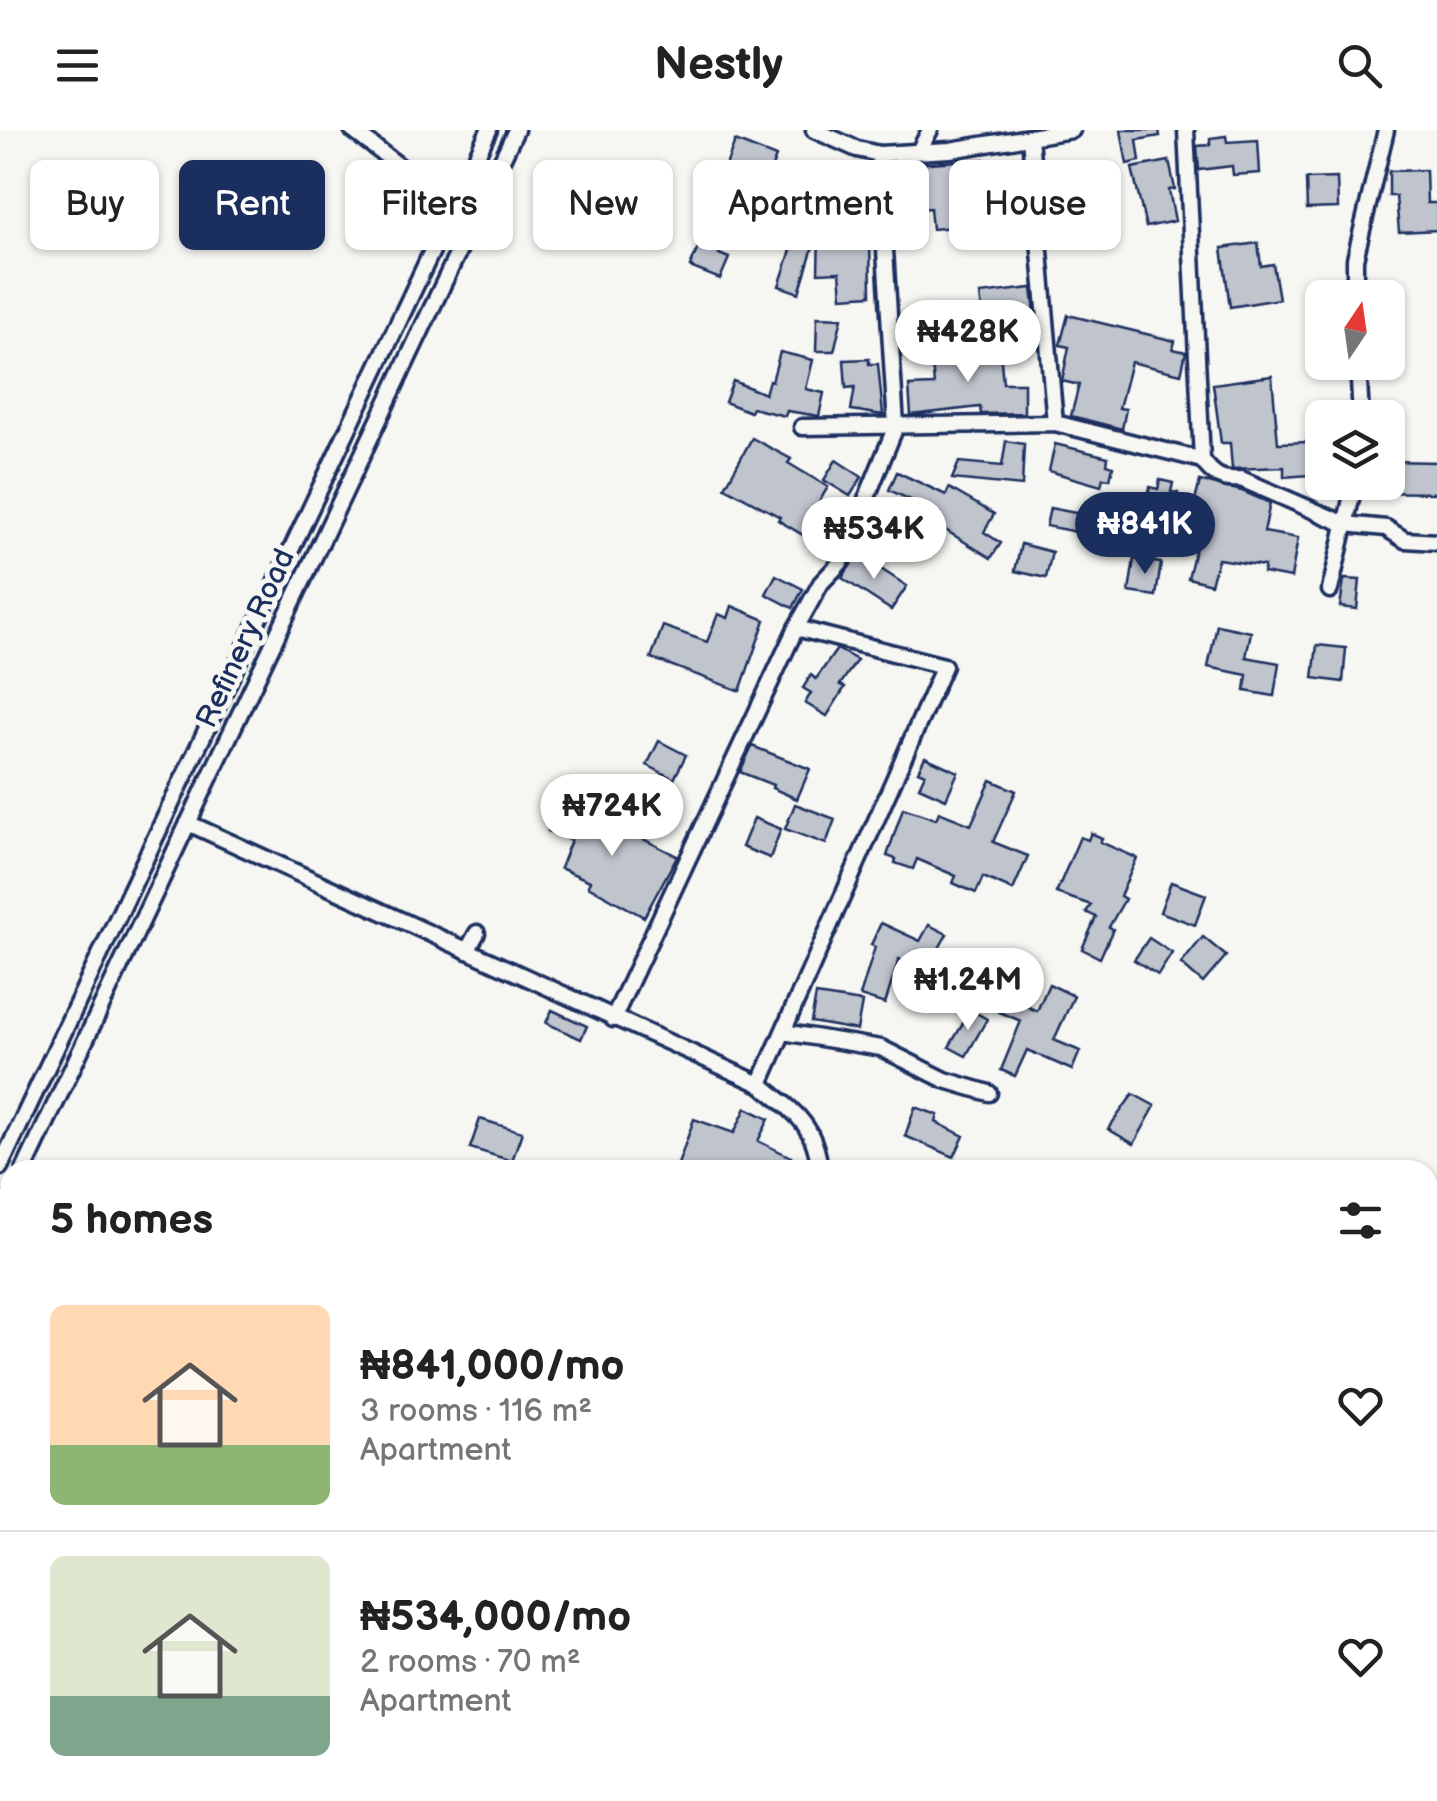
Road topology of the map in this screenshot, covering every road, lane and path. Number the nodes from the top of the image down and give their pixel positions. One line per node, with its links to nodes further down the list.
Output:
1 (352, 130): 12 (street)
2 (489, 130): 13 (street, Refinery Road)
3 (516, 130): 25 (street, Refinery Road)
4 (814, 130): 11 (street)
5 (930, 130): 10 (street)
6 (1072, 130): 9 (street)
7 (1186, 130): 19 (street)
8 (1386, 130): 15 (street)
9 (1030, 137): 10 (street); 16 (street)
10 (918, 151): 11 (street)
11 (878, 154): 17 (street)
12 (391, 160)
13 (475, 160)
14 (433, 250): 32 (street, Refinery Road)
15 (1356, 280)
16 (1055, 423): 17 (street); 19 (street)
17 (896, 426): 18 (street); 24 (street)
18 (802, 427)
19 (1202, 460): 21 (street)
20 (1351, 500): 21 (street)
21 (1345, 524): 22 (street); 23 (street)
22 (1437, 542)
23 (1330, 590)
24 (796, 628): 28 (street); 29 (street)
25 (188, 823): 27 (street); 33 (street, Refinery Road)
26 (477, 933): 27 (street)
27 (467, 952): 28 (street)
28 (613, 1018): 30 (street)
29 (783, 1032): 30 (street); 31 (street)
30 (760, 1084): 34 (street)
31 (989, 1093)
32 (3, 1160)
33 (29, 1160)
34 (819, 1160)

